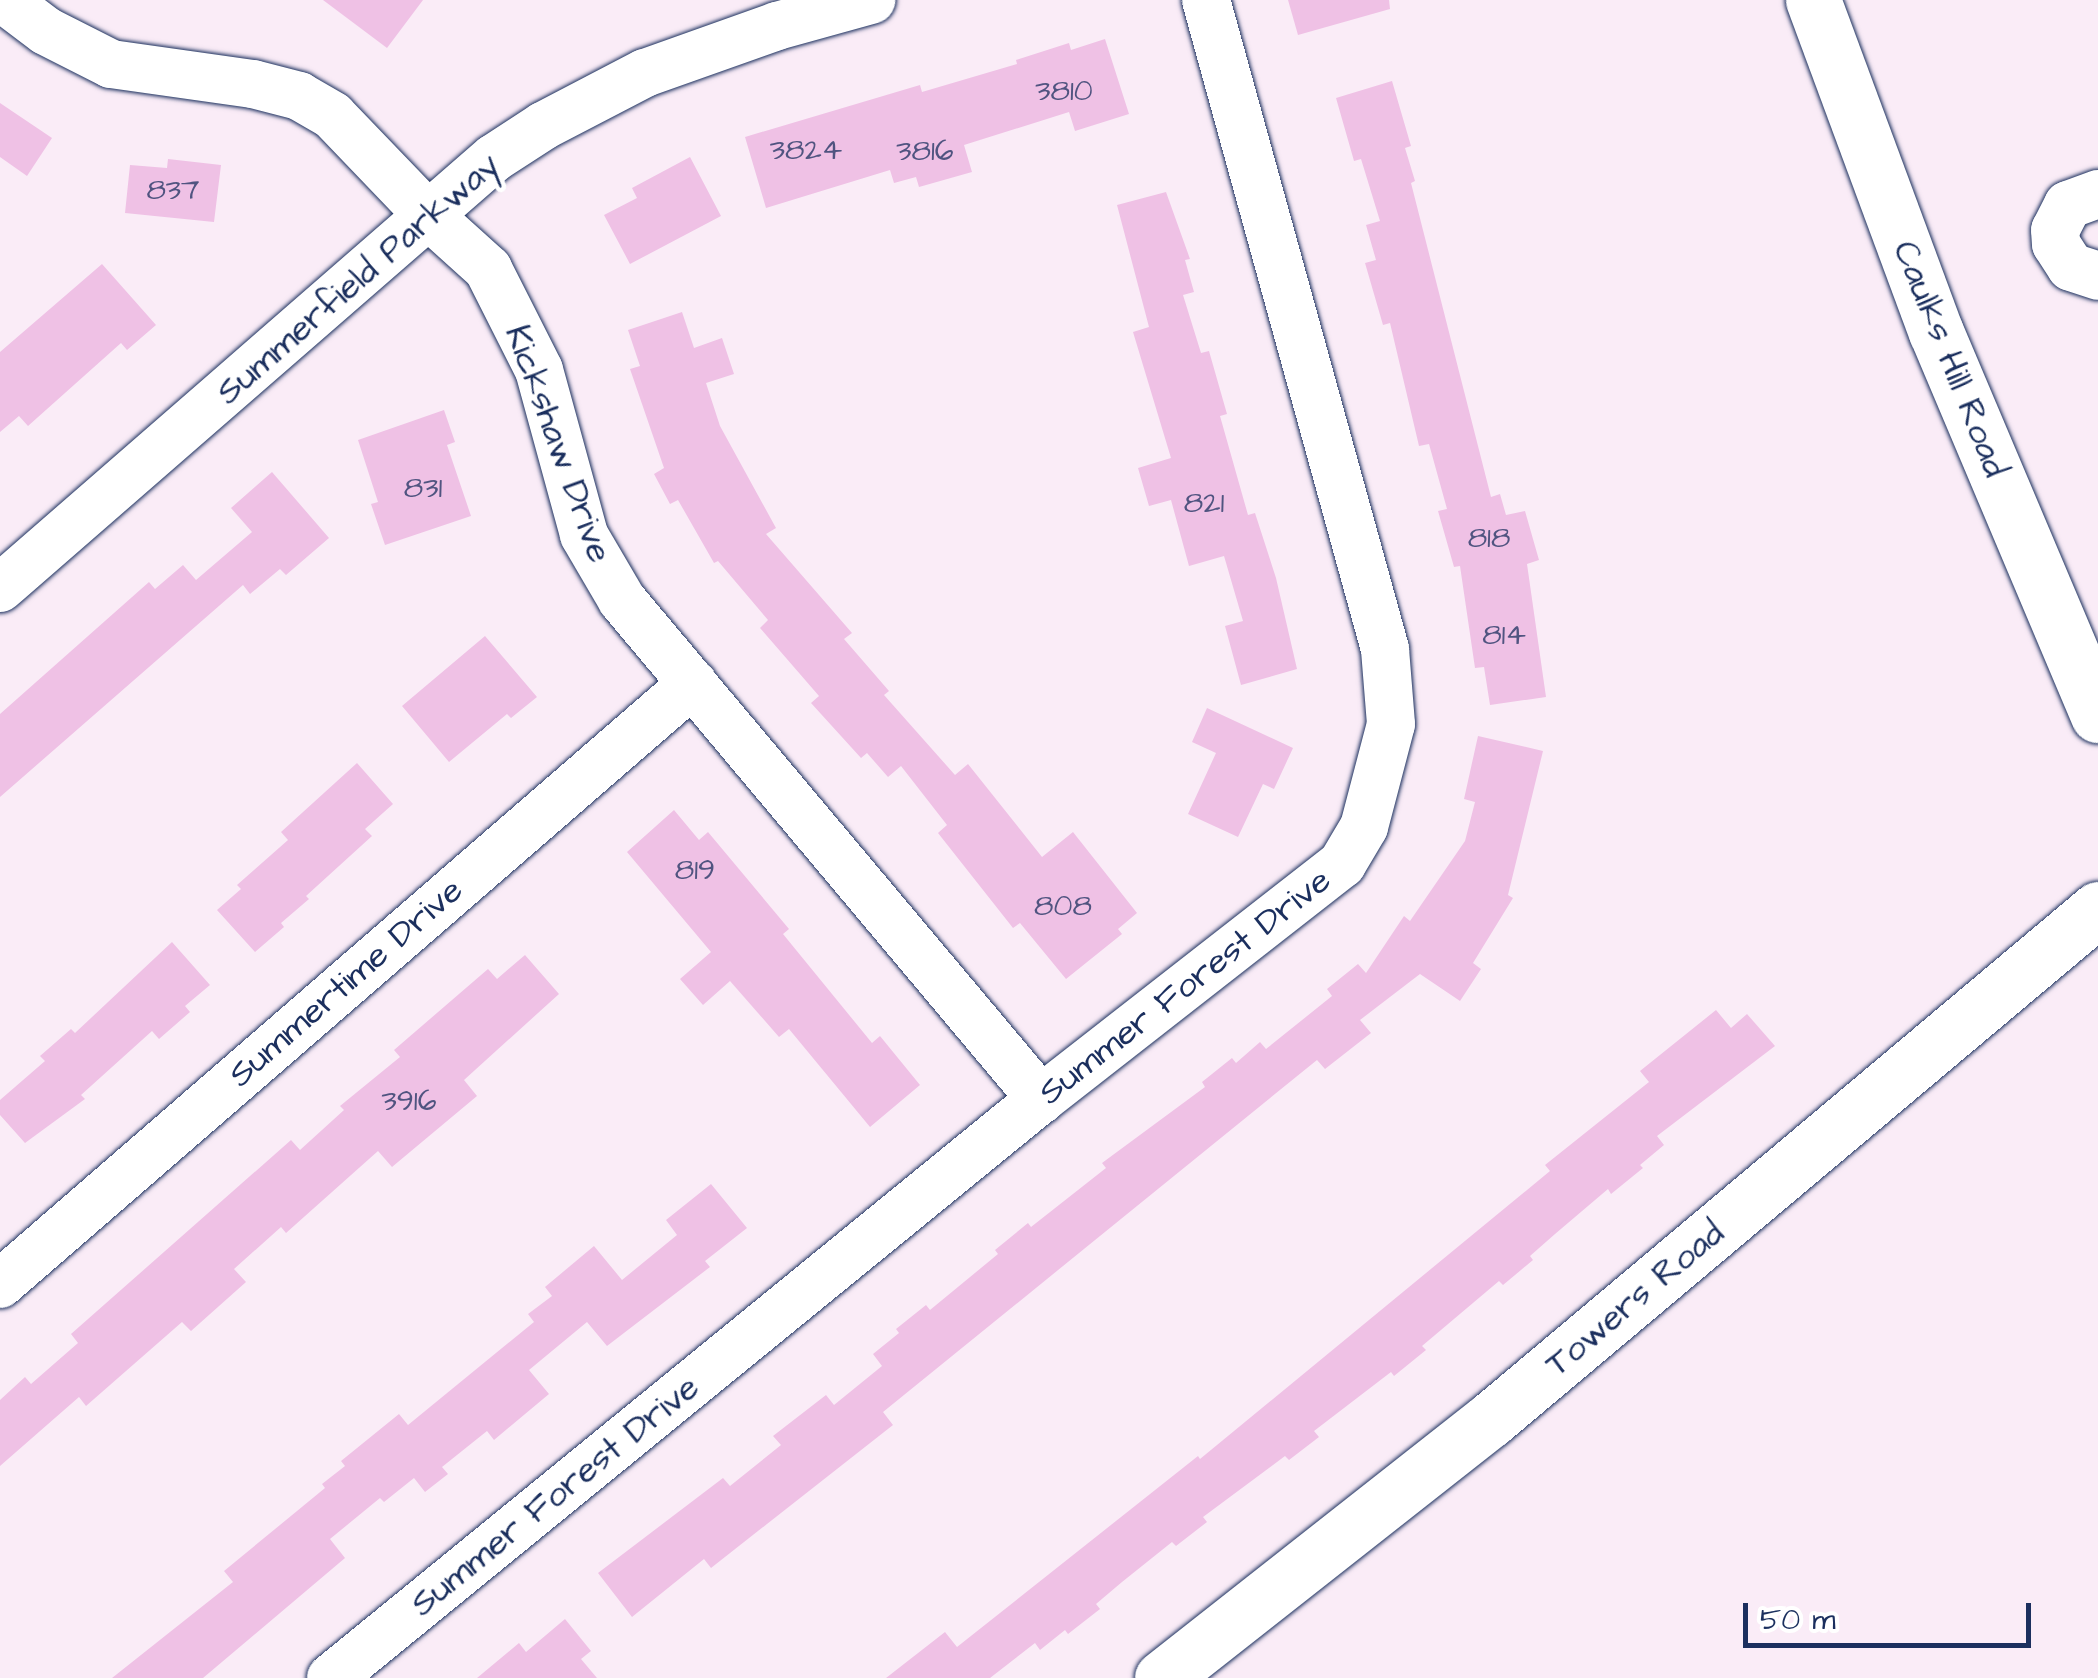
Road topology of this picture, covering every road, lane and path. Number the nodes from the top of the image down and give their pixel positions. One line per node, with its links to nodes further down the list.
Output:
1 (5, 0): 6 (street, Kickshaw Drive)
2 (871, 0): 6 (street, Summerfield Parkway)
3 (1206, 0): 12 (street, Summer Forest Drive)
4 (1813, 0): 10 (main road, Caulks Hill Road)
5 (2098, 194): 7 (street)
6 (426, 213): 8 (street, Summerfield Parkway); 9 (street, Kickshaw Drive)
7 (2098, 276)
8 (0, 588)
9 (693, 683): 12 (street, Kickshaw Drive); 13 (street, Summertime Drive)
10 (2098, 715)
11 (2098, 908): 15 (main road, Towers Road)
12 (1041, 1099): 14 (street, Summer Forest Drive)
13 (0, 1284)
14 (332, 1678)
15 (1162, 1678)

